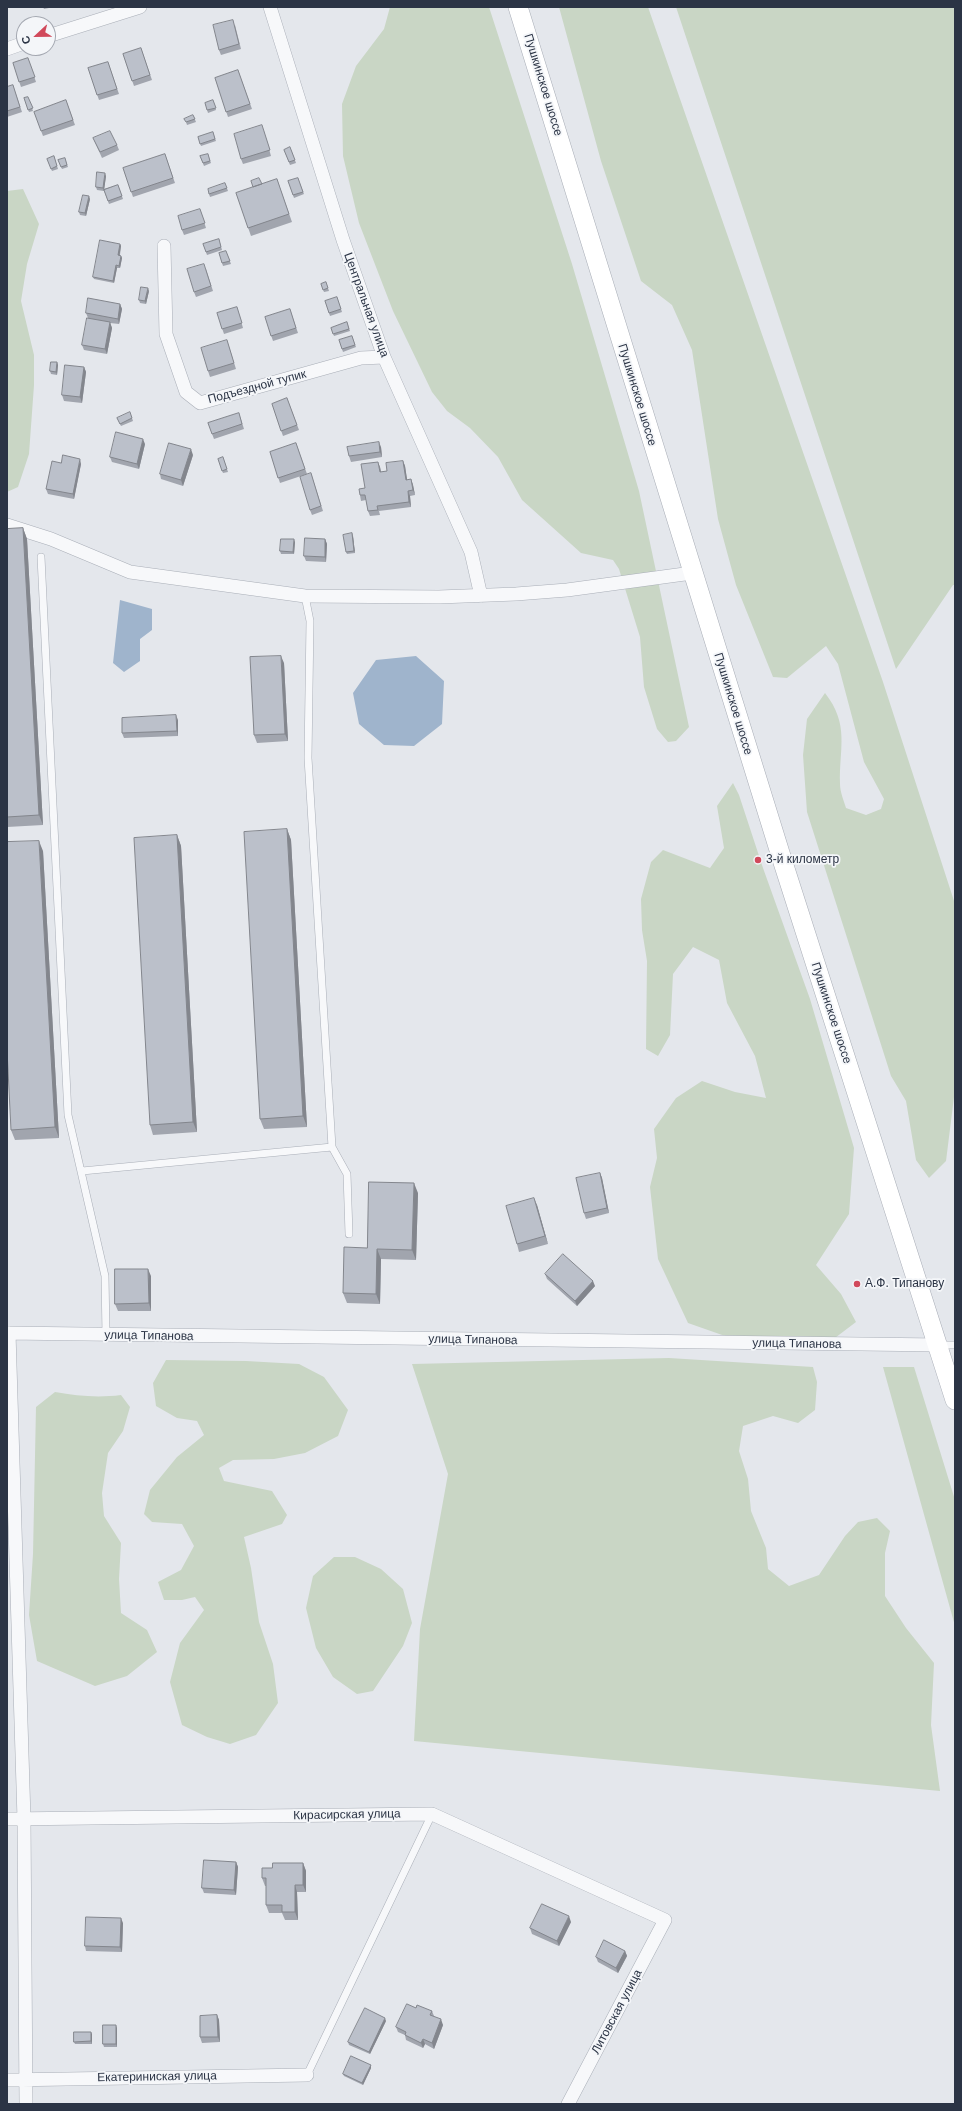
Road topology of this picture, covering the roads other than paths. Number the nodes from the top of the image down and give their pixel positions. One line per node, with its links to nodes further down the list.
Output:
1 (140, 7): 4 (street)
2 (270, 7): 6 (street, Центральная улица)
3 (518, 7): 9 (main road, Пушкинское шоссе)
4 (56, 33)
5 (164, 246): 6 (street, Подъездной тупик)
6 (384, 357): 11 (street, Центральная улица)
7 (7, 525): 10 (street)
8 (41, 557): 13 (lane)
9 (692, 573): 11 (street); 17 (main road, Пушкинское шоссе)
10 (305, 596): 11 (street); 12 (lane)
11 (481, 596)
12 (332, 1147): 13 (lane); 14 (lane)
13 (82, 1171): 16 (lane)
14 (349, 1234)
15 (8, 1333): 16 (street, улица Типанова); 21 (street)
16 (106, 1335): 17 (street, улица Типанова)
17 (947, 1345): 18 (main road, Пушкинское шоссе)
18 (955, 1400)
19 (432, 1814): 21 (street, Кирасирская улица); 22 (street, Кирасирская улица); 23 (lane)
20 (7, 1819): 21 (street, Кирасирская улица)
21 (24, 1819): 24 (street)
22 (665, 1920): 27 (street, Литовская улица)
23 (307, 2075): 24 (street, Екатериниская улица)
24 (26, 2079): 25 (street, Екатериниская улица); 26 (street)
25 (7, 2080)
26 (26, 2104)
27 (568, 2104)

